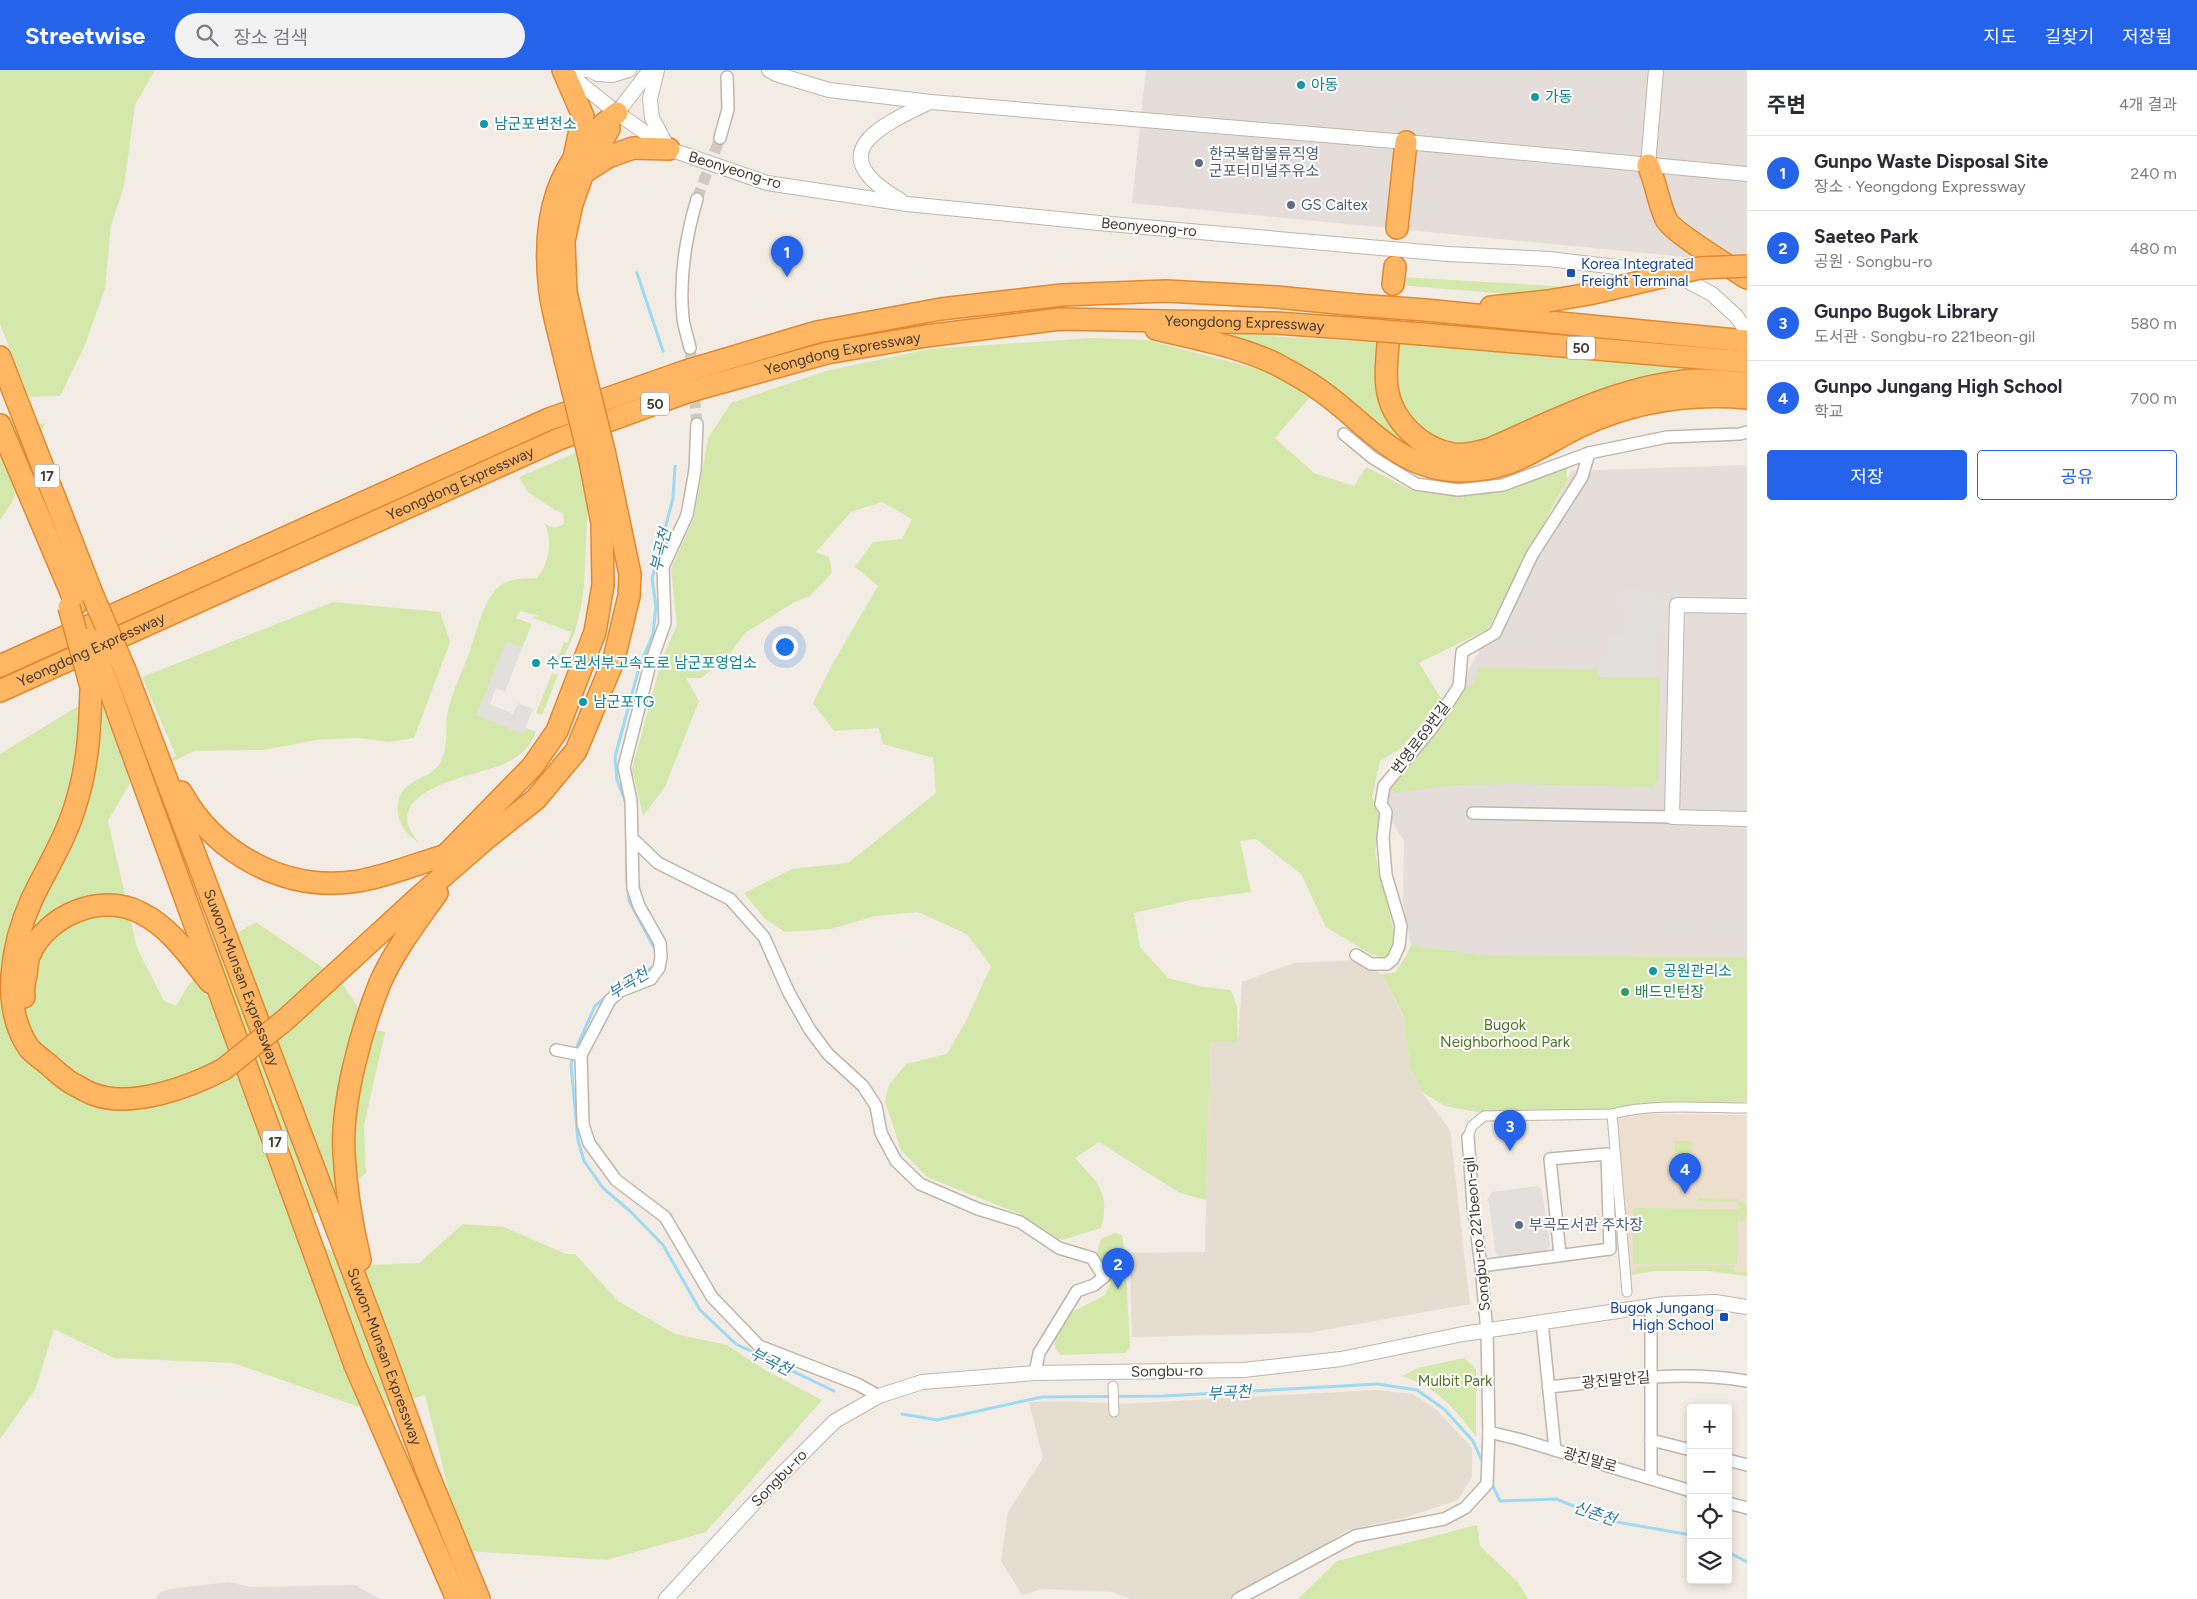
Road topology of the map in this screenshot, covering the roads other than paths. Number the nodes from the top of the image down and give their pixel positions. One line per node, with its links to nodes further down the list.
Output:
1 (563, 70): 2 (street); 9 (street, Beonyeong-ro); 13 (highway)
2 (630, 70)
3 (650, 70): 9 (street)
4 (658, 70): 12 (street)
5 (769, 70): 8 (street)
6 (1656, 70): 14 (street)
7 (727, 77): 10 (street)
8 (931, 102): 11 (street); 17 (street)
9 (617, 113): 12 (street, Beonyeong-ro); 13 (highway)
10 (720, 138)
11 (1406, 142): 14 (street); 18 (highway)
12 (669, 149): 13 (highway); 17 (street, Beonyeong-ro)
13 (579, 164): 35 (highway, bridge)
14 (1648, 165): 15 (street); 20 (highway)
15 (1747, 174)
16 (698, 199): 25 (street)
17 (907, 204): 23 (street, Beonyeong-ro)
18 (1397, 228)
19 (1747, 266): 21 (highway, bridge)
20 (1747, 278)
21 (1434, 310): 23 (highway, Yeongdong Expressway / 50); 39 (highway, Yeongdong Expressway / 50, bridge)
22 (1117, 319): 27 (highway, Yeongdong Expressway / 50, bridge); 29 (highway); 38 (highway, Yeongdong Expressway / 50)
23 (1741, 337)
24 (1388, 345): 28 (highway)
25 (690, 348)
26 (0, 357): 36 (highway, Suwon-Munsan Expressway / 17)
27 (1744, 362)
28 (1747, 383)
29 (1747, 398)
30 (697, 424): 47 (street)
31 (0, 425): 36 (highway, Suwon-Munsan Expressway / 17)
32 (1747, 432): 34 (street)
33 (1344, 434): 34 (street)
34 (1589, 453): 49 (street, 번영로69번길)
35 (597, 458): 48 (highway); 48 (highway)
36 (79, 602): 40 (highway, Suwon-Munsan Expressway / 17, bridge); 43 (highway, Suwon-Munsan Expressway / 17, bridge)
37 (1747, 606): 45 (street)
38 (89, 652): 41 (highway, Yeongdong Expressway / 50); 42 (highway)
39 (0, 666)
40 (98, 683): 50 (highway, Suwon-Munsan Expressway / 17); 53 (highway)
41 (0, 691)
42 (0, 701)
43 (149, 734): 48 (highway); 64 (highway, Suwon-Munsan Expressway / 17)
44 (1473, 813): 45 (street)
45 (1672, 817): 46 (street)
46 (1747, 818)
47 (633, 839): 52 (street); 65 (street)
48 (452, 860): 53 (highway); 64 (highway)
49 (1356, 956)
50 (223, 1000): 53 (highway); 82 (highway, Suwon-Munsan Expressway / 17)
51 (556, 1050): 52 (street)
52 (581, 1055): 70 (street)
53 (221, 1065)
54 (1747, 1108): 55 (street)
55 (1612, 1114): 56 (street); 59 (street)
56 (1468, 1137): 58 (street, Songbu-ro 221beon-gil)
57 (1560, 1254): 57 (street); 58 (street)
58 (1481, 1266): 63 (street, Songbu-ro 221beon-gil)
59 (1627, 1292)
60 (1651, 1306): 61 (street, Songbu-ro); 62 (street, Songbu-ro); 66 (street)
61 (1747, 1307)
62 (1542, 1322): 63 (street, Songbu-ro); 69 (street)
63 (1487, 1332): 65 (street, Songbu-ro); 72 (street, Songbu-ro 221beon-gil)
64 (380, 1342): 83 (highway, Suwon-Munsan Expressway / 17)
65 (1035, 1373): 70 (street, Songbu-ro)
66 (1651, 1377): 67 (street, 광진말안길); 69 (street, 광진말안길); 73 (street)
67 (1747, 1381)
68 (1113, 1386): 71 (street)
69 (1549, 1387): 75 (street)
70 (879, 1396): 84 (street, Songbu-ro)
71 (1114, 1412)
72 (1489, 1432): 75 (street, 광진말로); 85 (street, Songbu-ro 221beon-gil)
73 (1651, 1440): 74 (street); 78 (street)
74 (1687, 1449)
75 (1555, 1450): 78 (street, 광진말로)
76 (1732, 1461): 77 (street)
77 (1747, 1465)
78 (1651, 1478): 79 (street, 광진말로)
79 (1687, 1490)
80 (1732, 1504): 81 (street)
81 (1747, 1508)
82 (457, 1599)
83 (479, 1599)
84 (666, 1599)
85 (1238, 1599)

